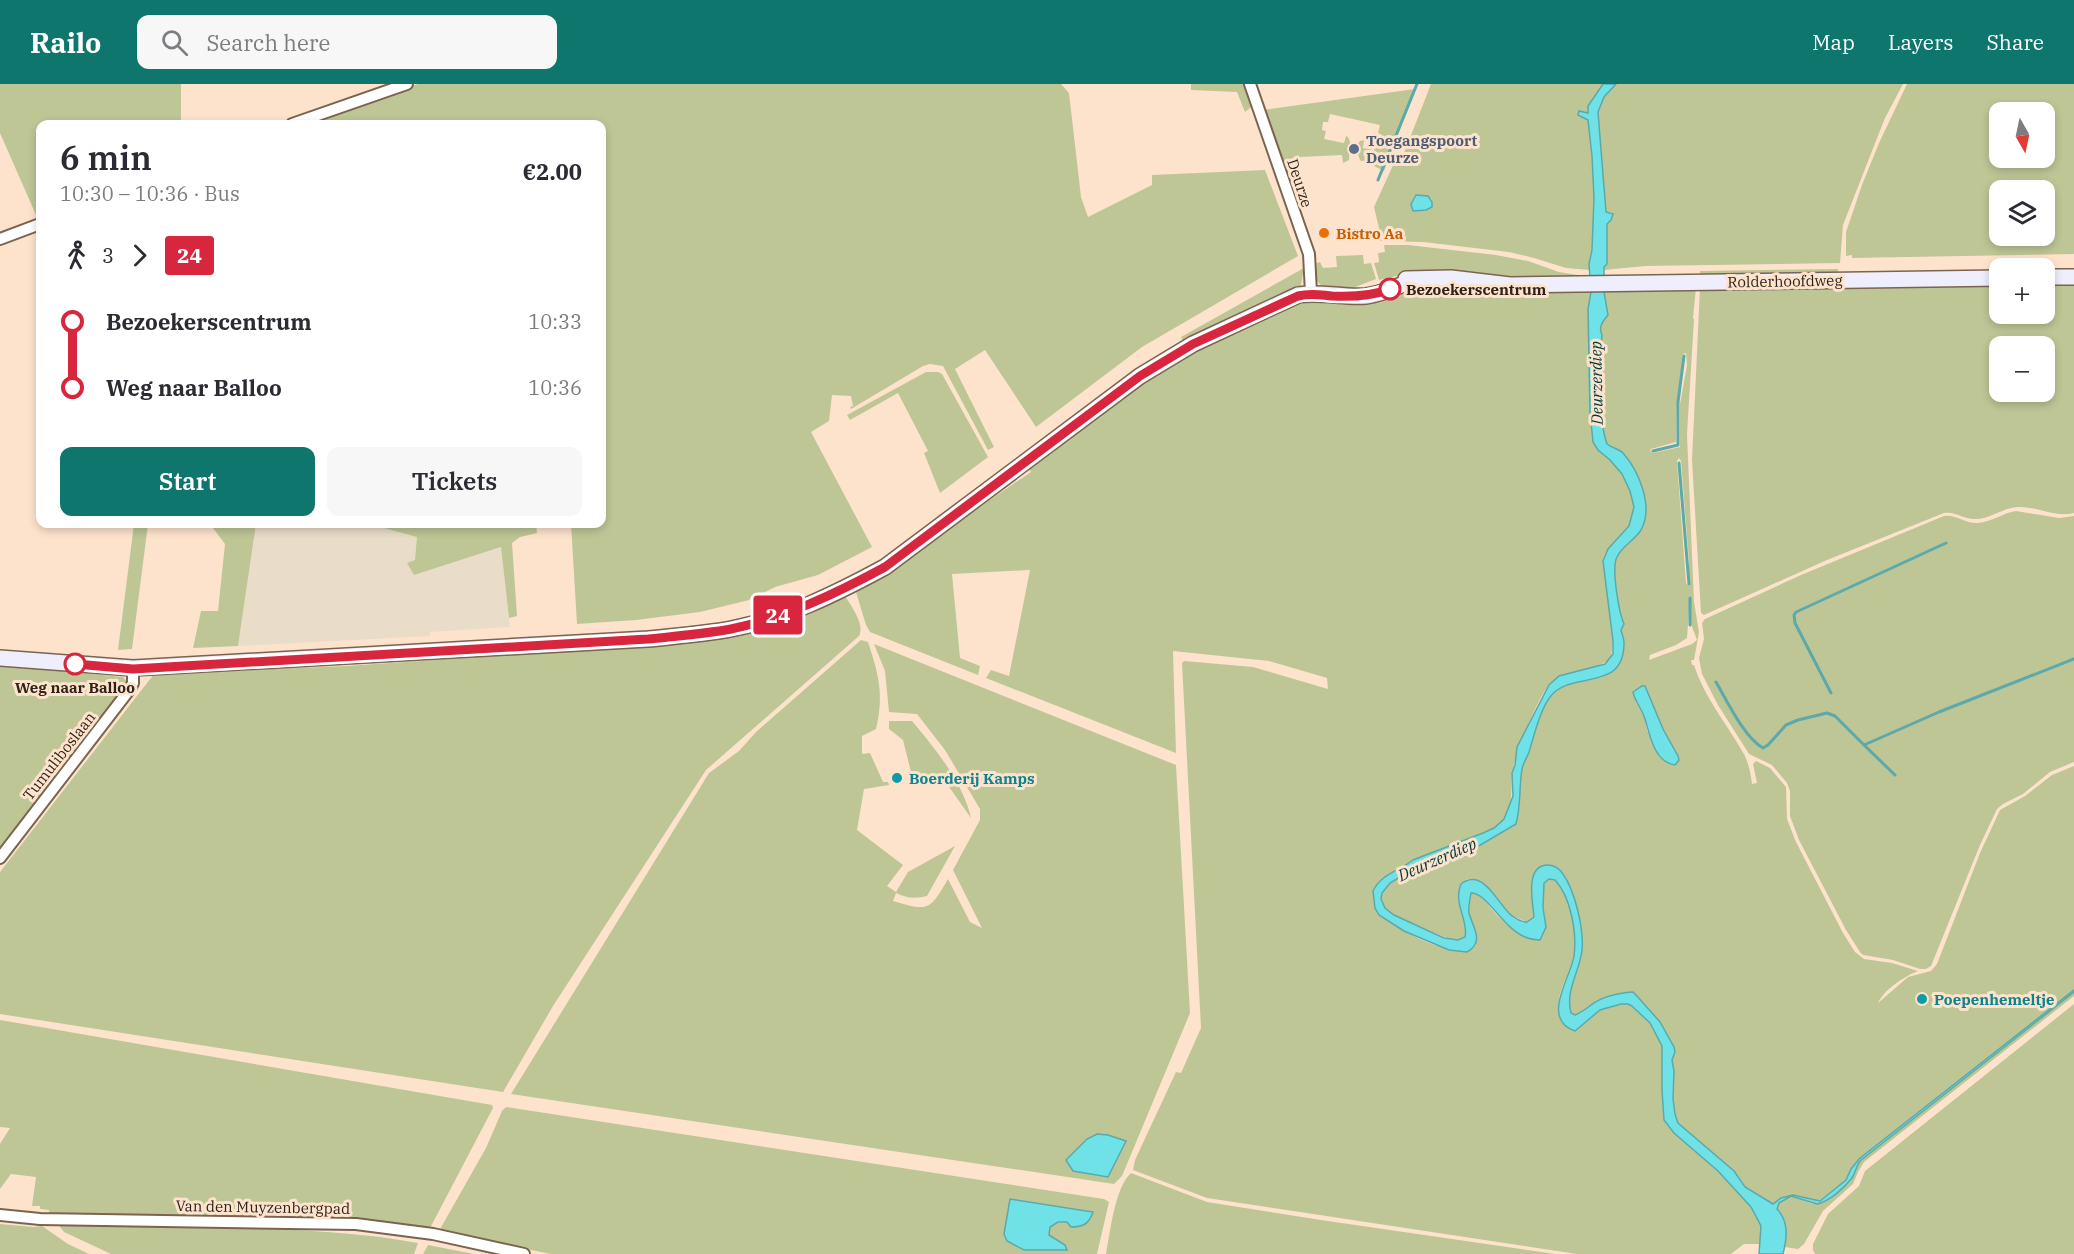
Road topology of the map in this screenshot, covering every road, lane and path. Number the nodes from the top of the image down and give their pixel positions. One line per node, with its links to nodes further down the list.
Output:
1 (407, 84): 3 (street)
2 (1250, 84): 9 (street, Deurze)
3 (304, 120)
4 (36, 226): 5 (street)
5 (0, 239)
6 (2055, 277): 7 (main road)
7 (2074, 277)
8 (1989, 278): 9 (main road, Rolderhoofdweg)
9 (1311, 293): 11 (main road)
10 (0, 658): 11 (main road)
11 (133, 669): 12 (street, Tumuliboslaan)
12 (0, 858)
13 (0, 1215): 14 (street, Van den Muyzenbergpad)
14 (524, 1254)

